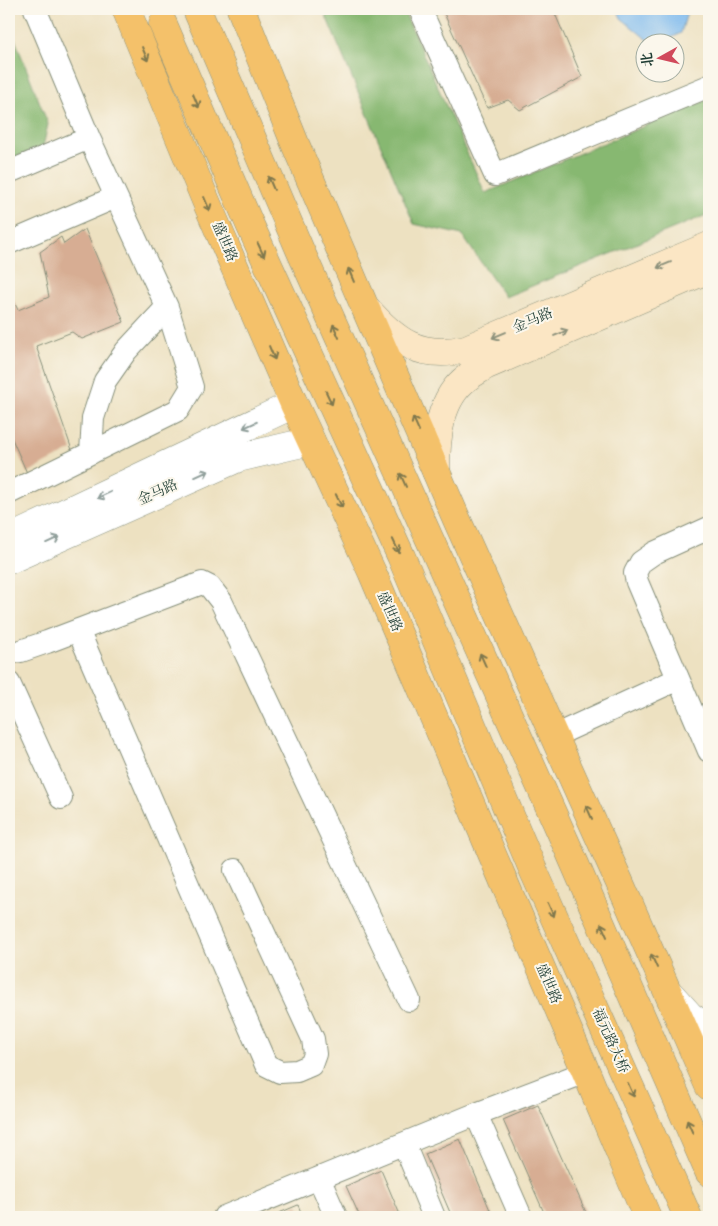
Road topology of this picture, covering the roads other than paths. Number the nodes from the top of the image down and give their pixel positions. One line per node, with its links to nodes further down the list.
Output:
1 (35, 9): 8 (street)
2 (126, 9): 15 (main road, 盛世路, one-way to 15)
3 (241, 9): 13 (main road, one-way to 3)
4 (420, 9): 7 (street)
5 (197, 10): 32 (main road, one-way to 5)
6 (163, 24): 33 (main road, one-way to 33)
7 (709, 86)
8 (89, 138): 9 (street); 10 (street)
9 (9, 172)
10 (116, 197): 11 (street); 14 (street)
11 (9, 243)
12 (708, 257): 13 (main road, 金马路, one-way to 13); 18 (main road, 金马路, one-way to 12)
13 (364, 305): 18 (main road, one-way to 13)
14 (166, 307): 17 (street); 17 (street)
15 (294, 404): 16 (main road, 盛世路); 22 (street, 金马路, one-way to 22)
16 (311, 441): 23 (street, 金马路, one-way to 16); 24 (main road, 盛世路, one-way to 24)
17 (91, 453): 19 (street)
18 (436, 471): 20 (main road)
19 (9, 492)
20 (457, 520): 29 (main road); 32 (main road)
21 (709, 528): 27 (street)
22 (9, 539)
23 (9, 560)
24 (372, 572): 33 (main road); 38 (main road, 盛世路)
25 (78, 630): 26 (street); 34 (street); 36 (street)
26 (9, 653)
27 (678, 679): 29 (street); 30 (street)
28 (9, 683): 31 (street)
29 (554, 736): 35 (main road, one-way to 29)
30 (709, 750)
31 (61, 798)
32 (568, 848): 42 (main road, one-way to 32)
33 (531, 865): 49 (main road, 福元路大桥, one-way to 49)
34 (235, 870)
35 (668, 992): 37 (street); 39 (main road)
36 (409, 1000)
37 (709, 1029)
38 (586, 1072): 40 (street); 48 (main road, 盛世路)
39 (709, 1086)
40 (476, 1114): 41 (street); 47 (street)
41 (404, 1144): 43 (street); 46 (street)
42 (709, 1172)
43 (319, 1178): 44 (street); 45 (street)
44 (232, 1216)
45 (336, 1217)
46 (434, 1217)
47 (521, 1217)
48 (647, 1217)
49 (688, 1217)

